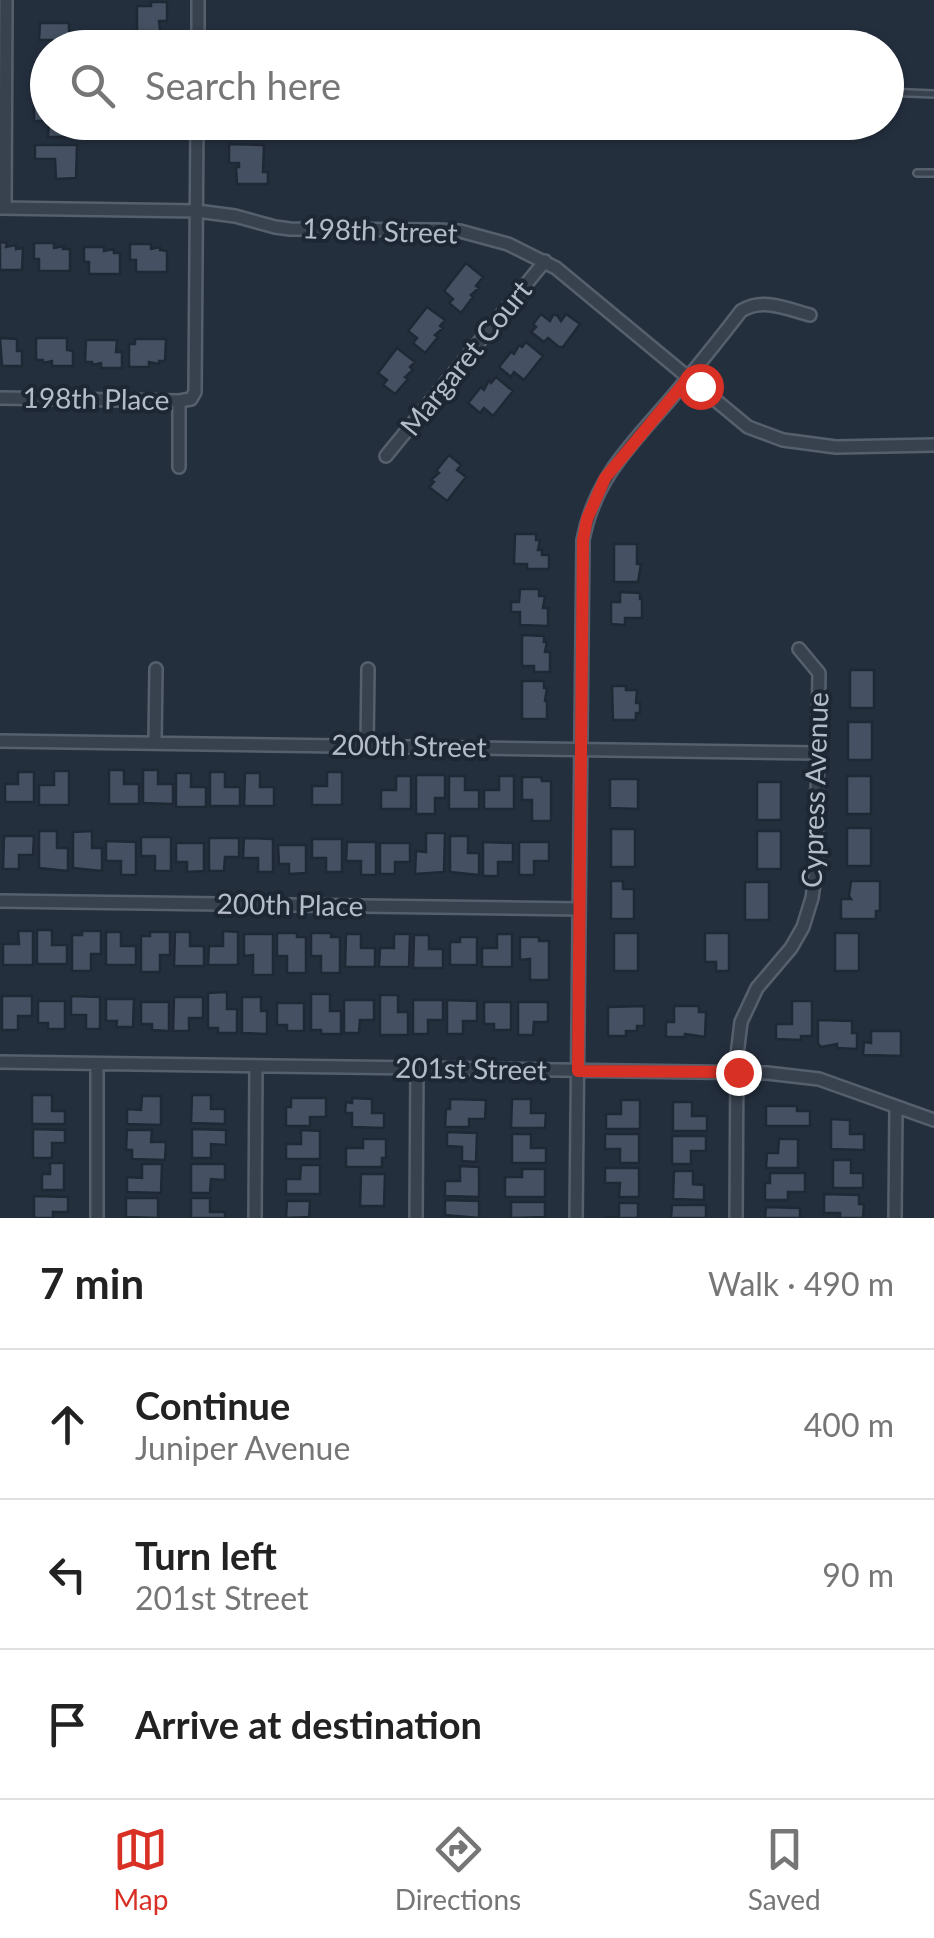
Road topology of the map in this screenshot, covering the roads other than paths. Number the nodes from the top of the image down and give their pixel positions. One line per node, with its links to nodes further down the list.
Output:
1 (6, 0): 9 (street)
2 (198, 0): 3 (street)
3 (198, 30)
4 (904, 93): 5 (lane)
5 (934, 94)
6 (197, 140): 10 (street)
7 (934, 173): 8 (lane)
8 (917, 174)
9 (2, 208): 10 (street, 198th Street)
10 (197, 211): 11 (street, 198th Street); 15 (street)
11 (545, 261): 13 (street, 198th Street); 17 (street, Margaret Court)
12 (810, 315): 13 (street)
13 (689, 377): 16 (street, 198th Street); 25 (street)
14 (0, 398): 15 (street, 198th Place)
15 (185, 400): 18 (street)
16 (934, 445)
17 (386, 456)
18 (179, 467)
19 (798, 649): 26 (street, Cypress Avenue)
20 (156, 669): 23 (street)
21 (368, 669): 24 (street)
22 (0, 741): 23 (street, 200th Street)
23 (154, 742): 24 (street, 200th Street)
24 (367, 746): 25 (street, 200th Street)
25 (580, 748): 26 (street, 200th Street); 28 (street)
26 (817, 753): 34 (street, Cypress Avenue)
27 (0, 901): 28 (street, 200th Place)
28 (580, 909): 33 (street)
29 (0, 1062): 30 (street, 201st Street)
30 (97, 1064): 31 (street, 201st Street); 37 (street)
31 (256, 1066): 32 (street, 201st Street); 38 (street)
32 (418, 1068): 33 (street, 201st Street); 39 (street)
33 (578, 1071): 34 (street, 201st Street); 40 (street)
34 (738, 1072): 35 (street, 201st Street); 41 (street, Cypress Avenue)
35 (896, 1108): 36 (street, 201st Street); 42 (street)
36 (934, 1120)
37 (97, 1218)
38 (255, 1218)
39 (416, 1218)
40 (576, 1218)
41 (736, 1218)
42 (896, 1218)

